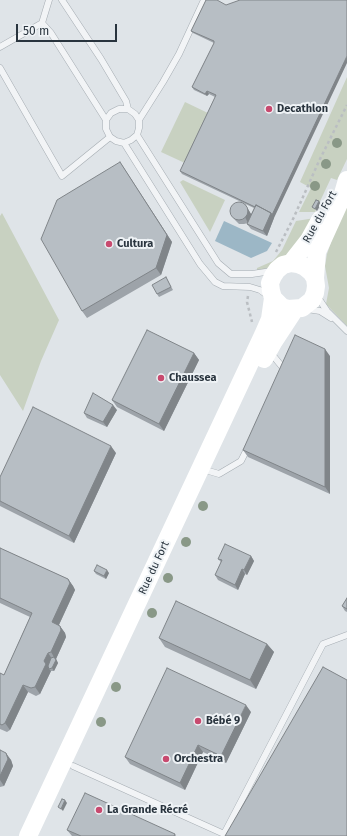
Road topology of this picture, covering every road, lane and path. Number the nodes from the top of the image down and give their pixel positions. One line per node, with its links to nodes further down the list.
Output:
1 (49, 0): 4 (lane)
2 (62, 0): 8 (lane)
3 (204, 0): 10 (lane)
4 (42, 23): 5 (lane); 9 (lane)
5 (0, 47)
6 (0, 68): 12 (lane)
7 (347, 105): 16 (path)
8 (128, 109): 9 (lane); 10 (lane)
9 (106, 120): 12 (lane)
10 (139, 120): 11 (lane)
11 (136, 135): 13 (lane); 16 (lane)
12 (110, 137): 13 (lane)
13 (124, 143): 18 (lane)
14 (347, 168): 16 (main road, Rue du Fort)
15 (347, 180): 17 (main road, Rue du Fort)
16 (281, 262): 17 (main road); 18 (main road, Rue du Fort)
17 (315, 286): 19 (main road, Rue du Fort); 20 (lane)
18 (273, 298): 19 (main road); 22 (main road, Rue du Fort)
19 (298, 309): 20 (lane); 22 (main road, Rue du Fort)
20 (341, 325): 21 (lane)
21 (347, 331)
22 (264, 346): 23 (lane); 25 (main road, Rue du Fort)
23 (281, 376)
24 (251, 439): 25 (lane)
25 (206, 470): 27 (main road, Rue du Fort); 28 (main road, Rue du Fort)
26 (347, 635): 27 (lane)
27 (74, 766): 29 (main road, Rue du Fort)
28 (28, 836)
29 (41, 836)

